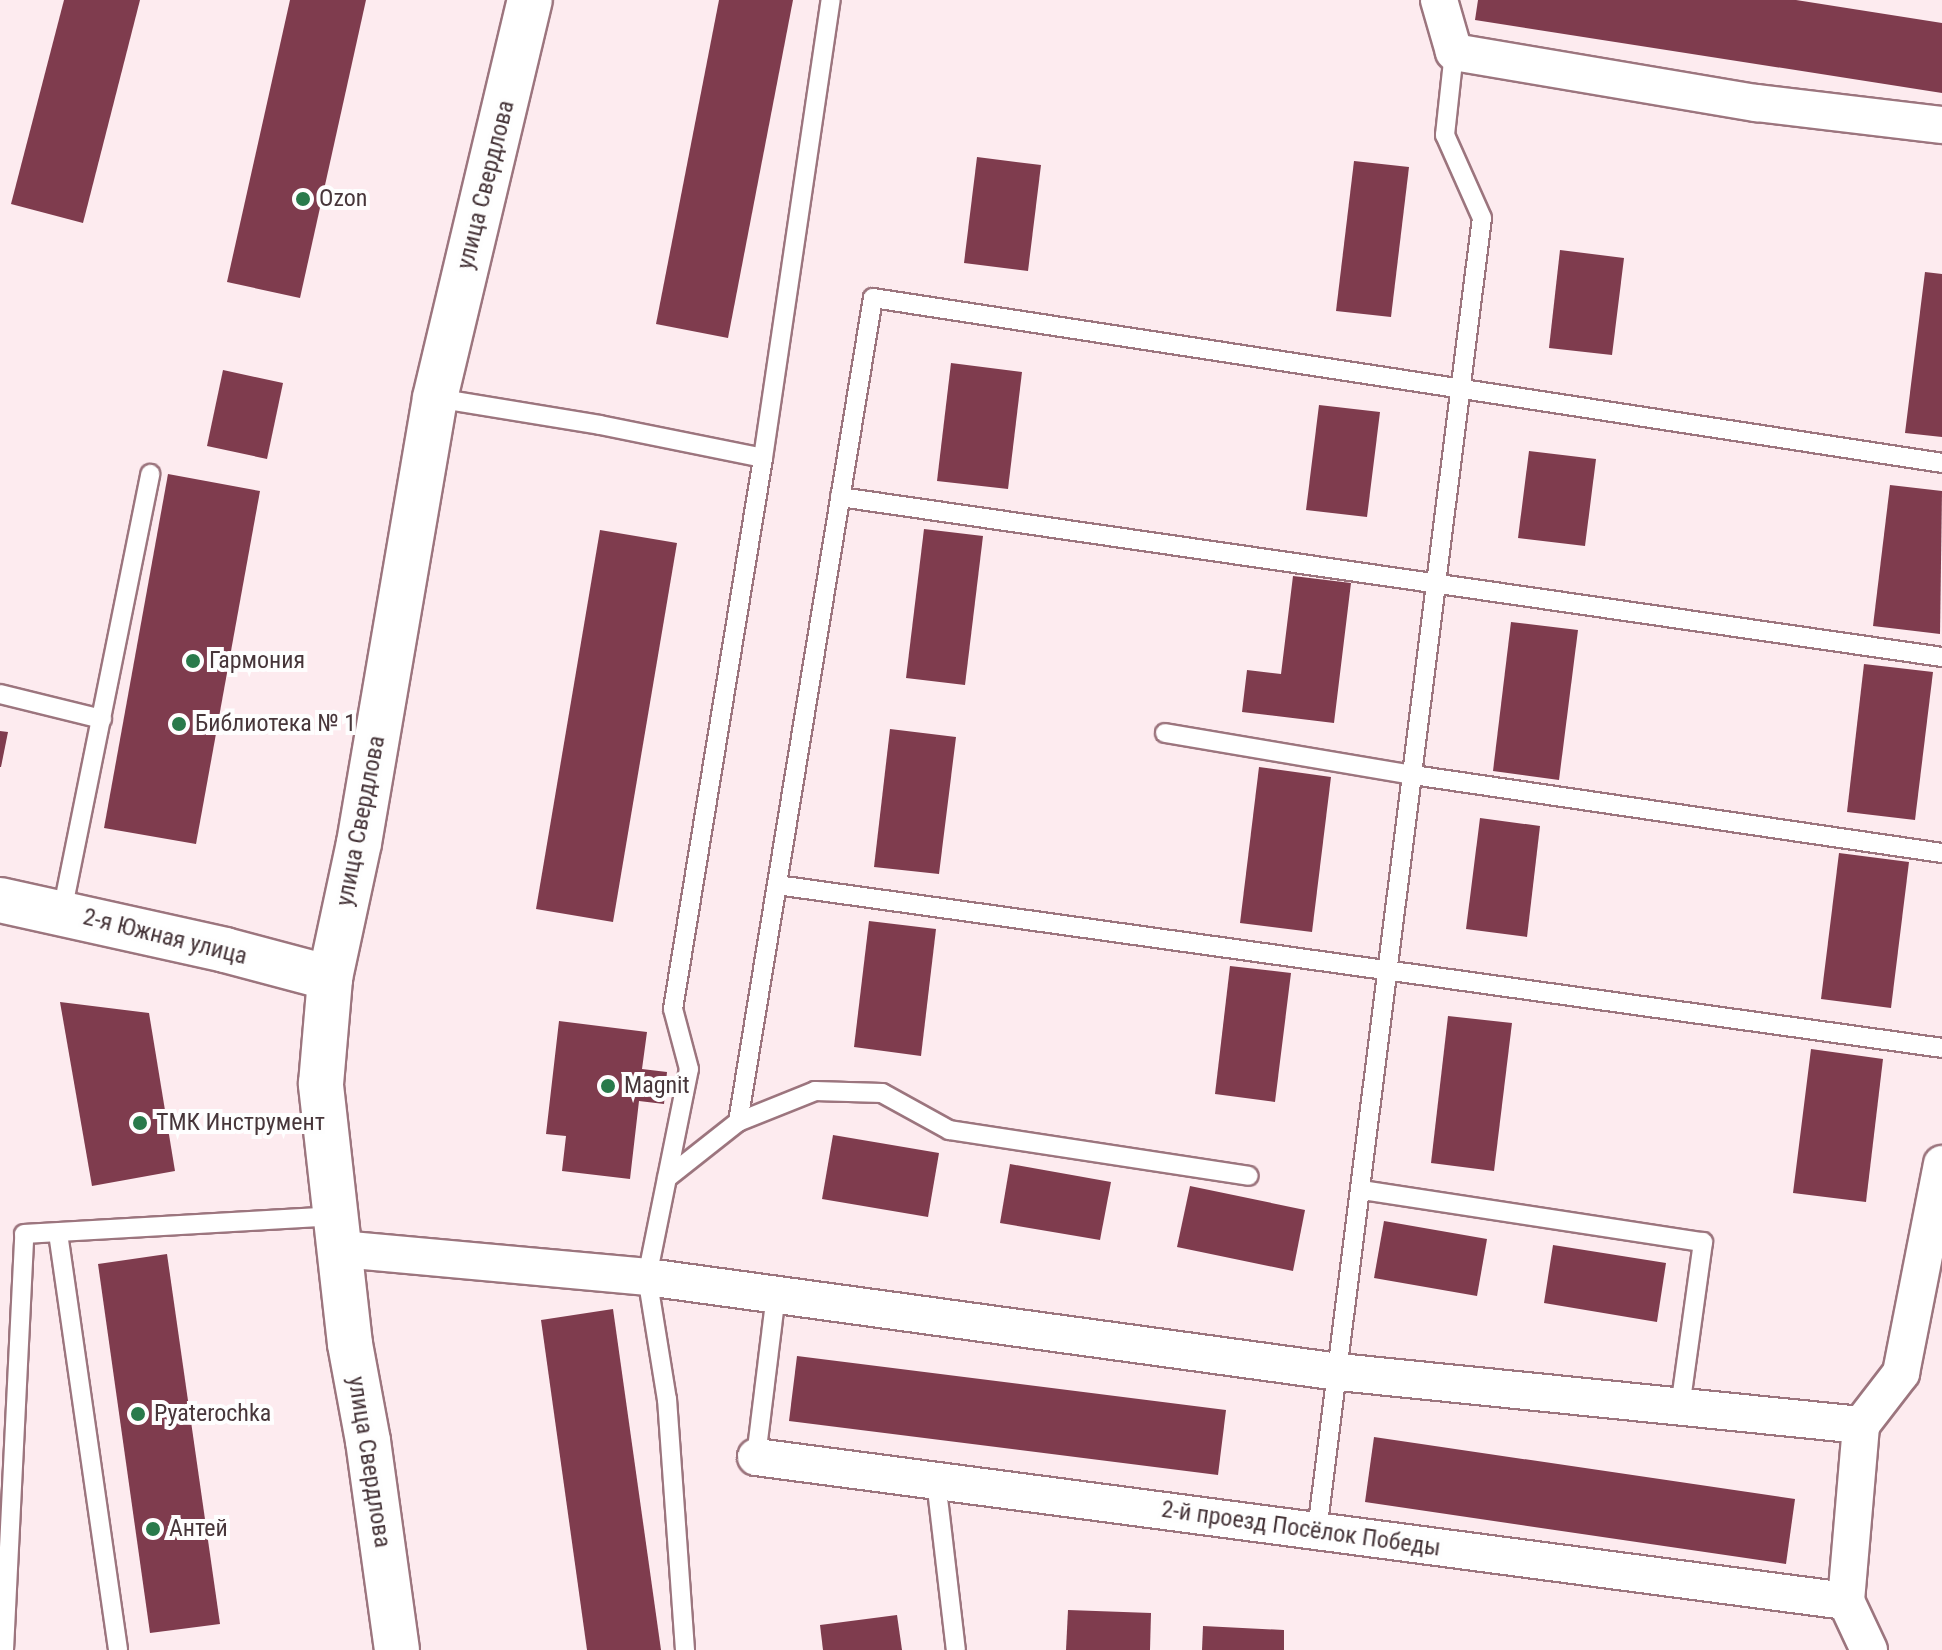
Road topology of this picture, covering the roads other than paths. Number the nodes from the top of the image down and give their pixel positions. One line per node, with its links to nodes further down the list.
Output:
1 (530, 0): 6 (main road, улица Свердлова)
2 (831, 0): 7 (lane)
3 (1439, 0): 4 (street)
4 (1454, 52): 5 (street); 15 (lane)
5 (1942, 125)
6 (435, 398): 7 (lane); 20 (main road, улица Свердлова)
7 (763, 458): 25 (lane)
8 (1942, 463): 10 (lane)
9 (150, 474): 13 (lane)
10 (840, 497): 11 (lane); 17 (lane)
11 (1942, 657)
12 (0, 694): 13 (lane)
13 (102, 719): 19 (lane)
14 (1165, 733): 15 (lane)
15 (1413, 775): 16 (lane); 26 (lane)
16 (1942, 853)
17 (777, 885): 21 (lane); 22 (lane)
18 (0, 900): 19 (main road, 2-я Южная улица)
19 (62, 912): 20 (main road, 2-я Южная улица)
20 (330, 978): 27 (main road, улица Свердлова)
21 (1942, 1048)
22 (738, 1122): 24 (lane); 25 (lane)
23 (1942, 1164): 33 (street)
24 (1248, 1176)
25 (667, 1178): 29 (lane)
26 (1362, 1190): 31 (lane); 32 (lane)
27 (339, 1232): 28 (lane); 29 (street); 40 (main road, улица Свердлова)
28 (58, 1233): 38 (lane); 39 (lane)
29 (647, 1277): 30 (street); 41 (lane)
30 (776, 1295): 31 (street); 34 (lane)
31 (1339, 1372): 32 (street); 36 (lane)
32 (1680, 1407): 33 (street)
33 (1861, 1425): 37 (street)
34 (756, 1457): 35 (street, 2-й проезд Посёлок Победы)
35 (936, 1481): 36 (street, 2-й проезд Посёлок Победы); 42 (lane)
36 (1317, 1531): 37 (street, 2-й проезд Посёлок Победы)
37 (1846, 1601): 43 (street)
38 (4, 1650)
39 (118, 1650)
40 (397, 1650)
41 (685, 1650)
42 (956, 1650)
43 (1869, 1650)

